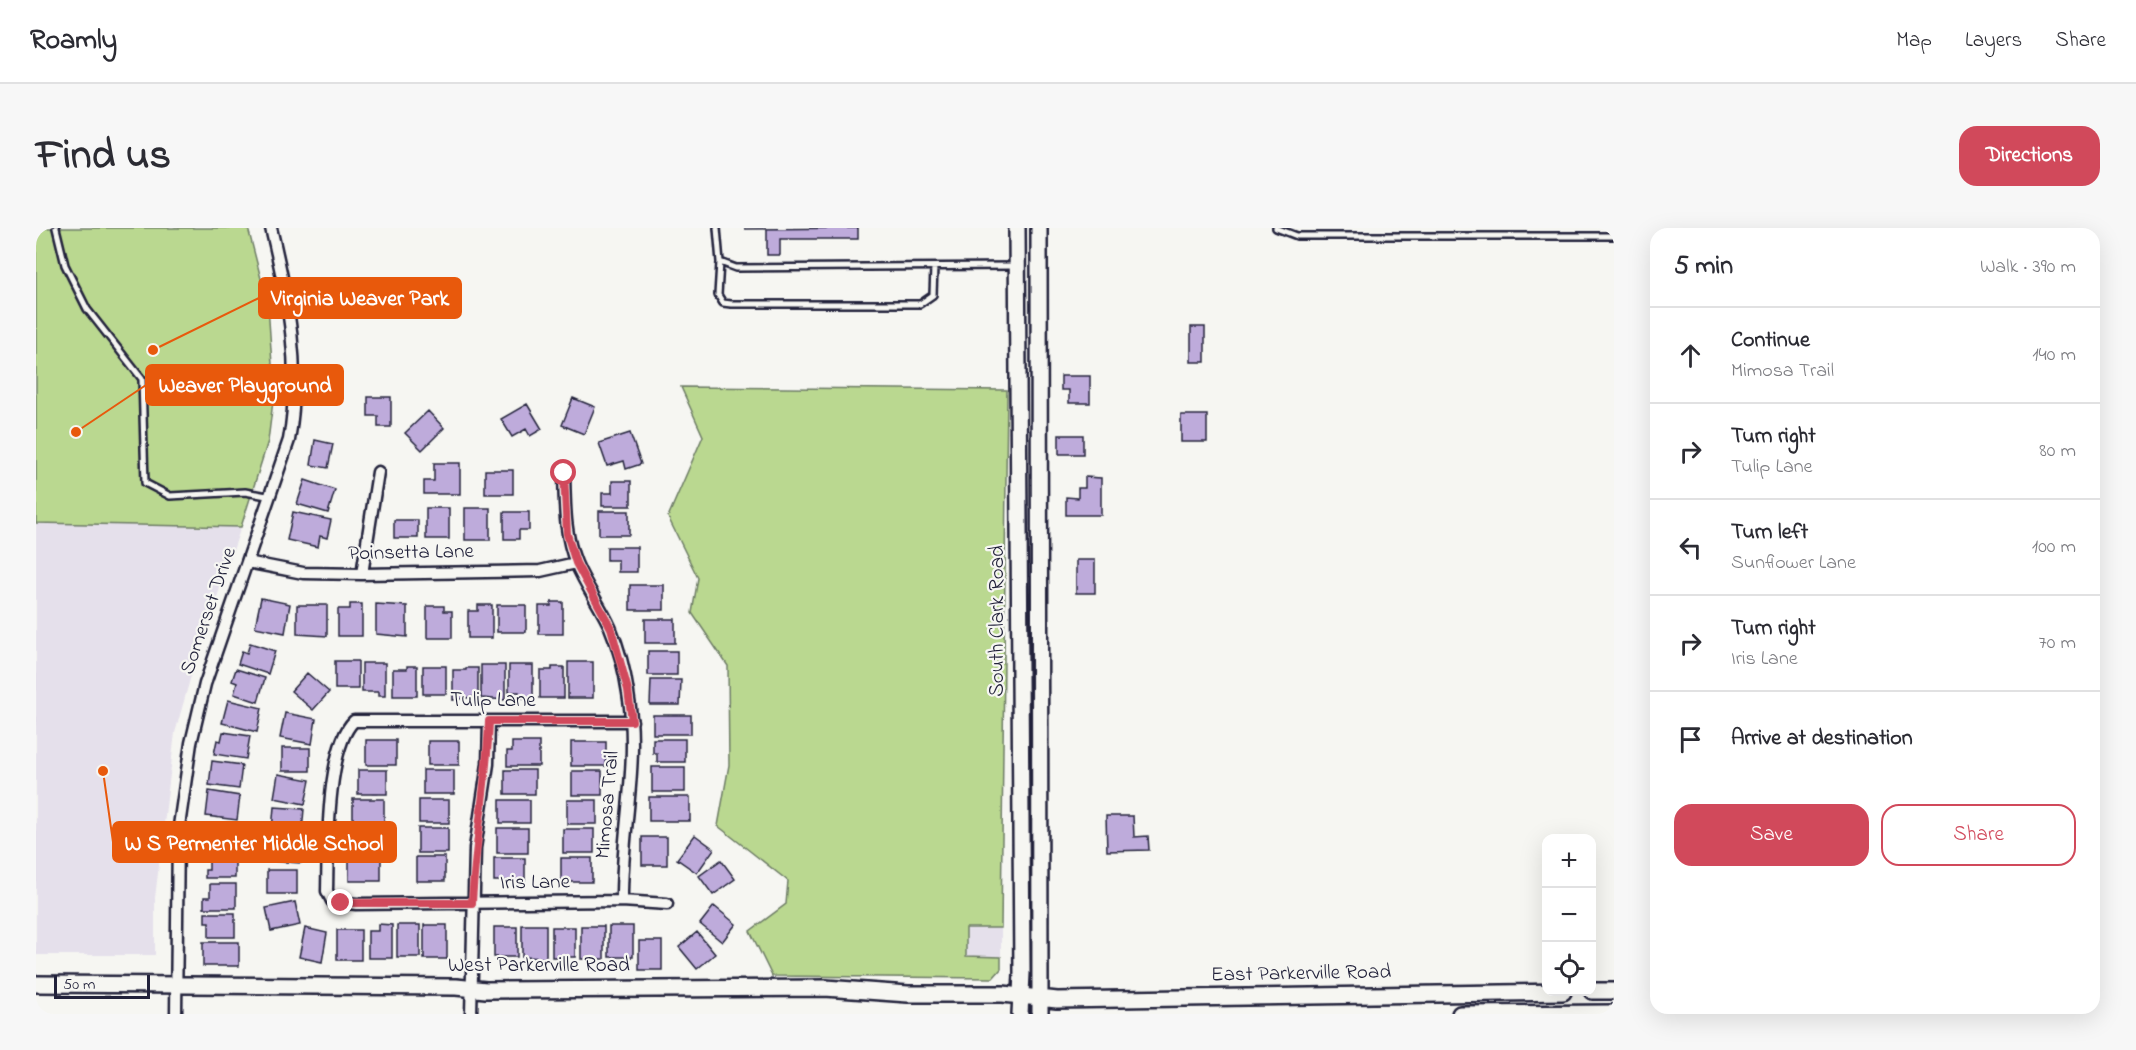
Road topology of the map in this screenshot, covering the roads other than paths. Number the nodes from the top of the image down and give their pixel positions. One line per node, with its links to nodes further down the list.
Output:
1 (56, 228): 14 (lane)
2 (272, 228): 14 (street, Somerset Drive)
3 (717, 228): 8 (lane)
4 (1017, 228): 10 (main road, South Clark Road)
5 (1039, 228): 9 (main road, South Clark Road)
6 (1276, 228): 7 (lane)
7 (1614, 236)
8 (720, 262): 11 (lane); 11 (lane)
9 (1039, 265): 10 (main road); 31 (main road, South Clark Road)
10 (1017, 266): 11 (lane); 30 (main road, South Clark Road)
11 (934, 267)
12 (378, 472): 17 (street)
13 (564, 473): 16 (street, Mimosa Trail)
14 (267, 496): 15 (street, Somerset Drive)
15 (247, 562): 17 (street, Poinsetta Lane); 25 (street, Somerset Drive)
16 (576, 563): 17 (street, Poinsetta Lane); 19 (street, Mimosa Trail)
17 (362, 574)
18 (489, 721): 19 (street, Tulip Lane); 20 (street, Tulip Lane); 22 (street)
19 (632, 721): 21 (street, Mimosa Trail)
20 (332, 901): 22 (street, Iris Lane)
21 (622, 901): 22 (street, Iris Lane); 23 (street, Iris Lane)
22 (472, 903): 26 (street)
23 (667, 903)
24 (36, 984): 25 (main road, West Parkerville Road)
25 (176, 984): 26 (main road, West Parkerville Road); 33 (street, Somerset Drive)
26 (472, 988): 30 (main road, West Parkerville Road); 34 (street)
27 (1596, 991): 28 (main road)
28 (1614, 991)
29 (1542, 992): 31 (main road, East Parkerville Road)
30 (1020, 995): 31 (main road, West Parkerville Road); 35 (main road, South Clark Road)
31 (1041, 998): 36 (main road, South Clark Road)
32 (1614, 1013): 38 (main road)
33 (176, 1014)
34 (471, 1014)
35 (1020, 1014)
36 (1040, 1014)
37 (1460, 1014): 38 (main road)
38 (1593, 1014)

